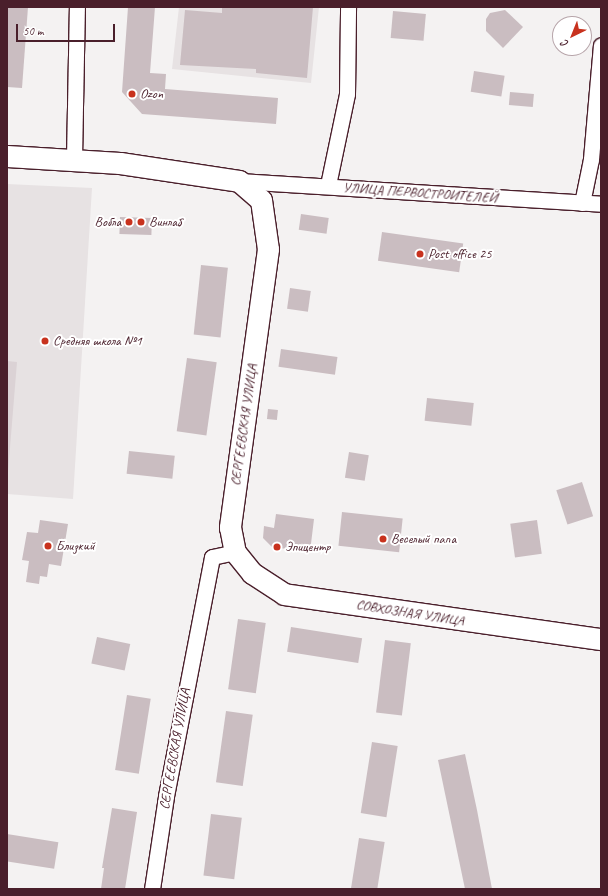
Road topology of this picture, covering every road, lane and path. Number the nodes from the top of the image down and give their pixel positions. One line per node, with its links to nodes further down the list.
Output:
1 (77, 7): 5 (street)
2 (348, 7): 7 (street)
3 (601, 45): 8 (street)
4 (7, 156): 5 (main road)
5 (74, 159): 6 (main road)
6 (239, 181): 7 (street, УЛИЦА ПЕРВОСТРОИТЕЛЕЙ); 10 (main road, СЕРГЕЕВСКАЯ УЛИЦА)
7 (328, 185): 8 (street, УЛИЦА ПЕРВОСТРОИТЕЛЕЙ)
8 (582, 203): 9 (street, УЛИЦА ПЕРВОСТРОИТЕЛЕЙ)
9 (601, 204)
10 (234, 552): 11 (main road, СОВХОЗНАЯ УЛИЦА); 12 (street, СЕРГЕЕВСКАЯ УЛИЦА)
11 (601, 639)
12 (152, 889)

